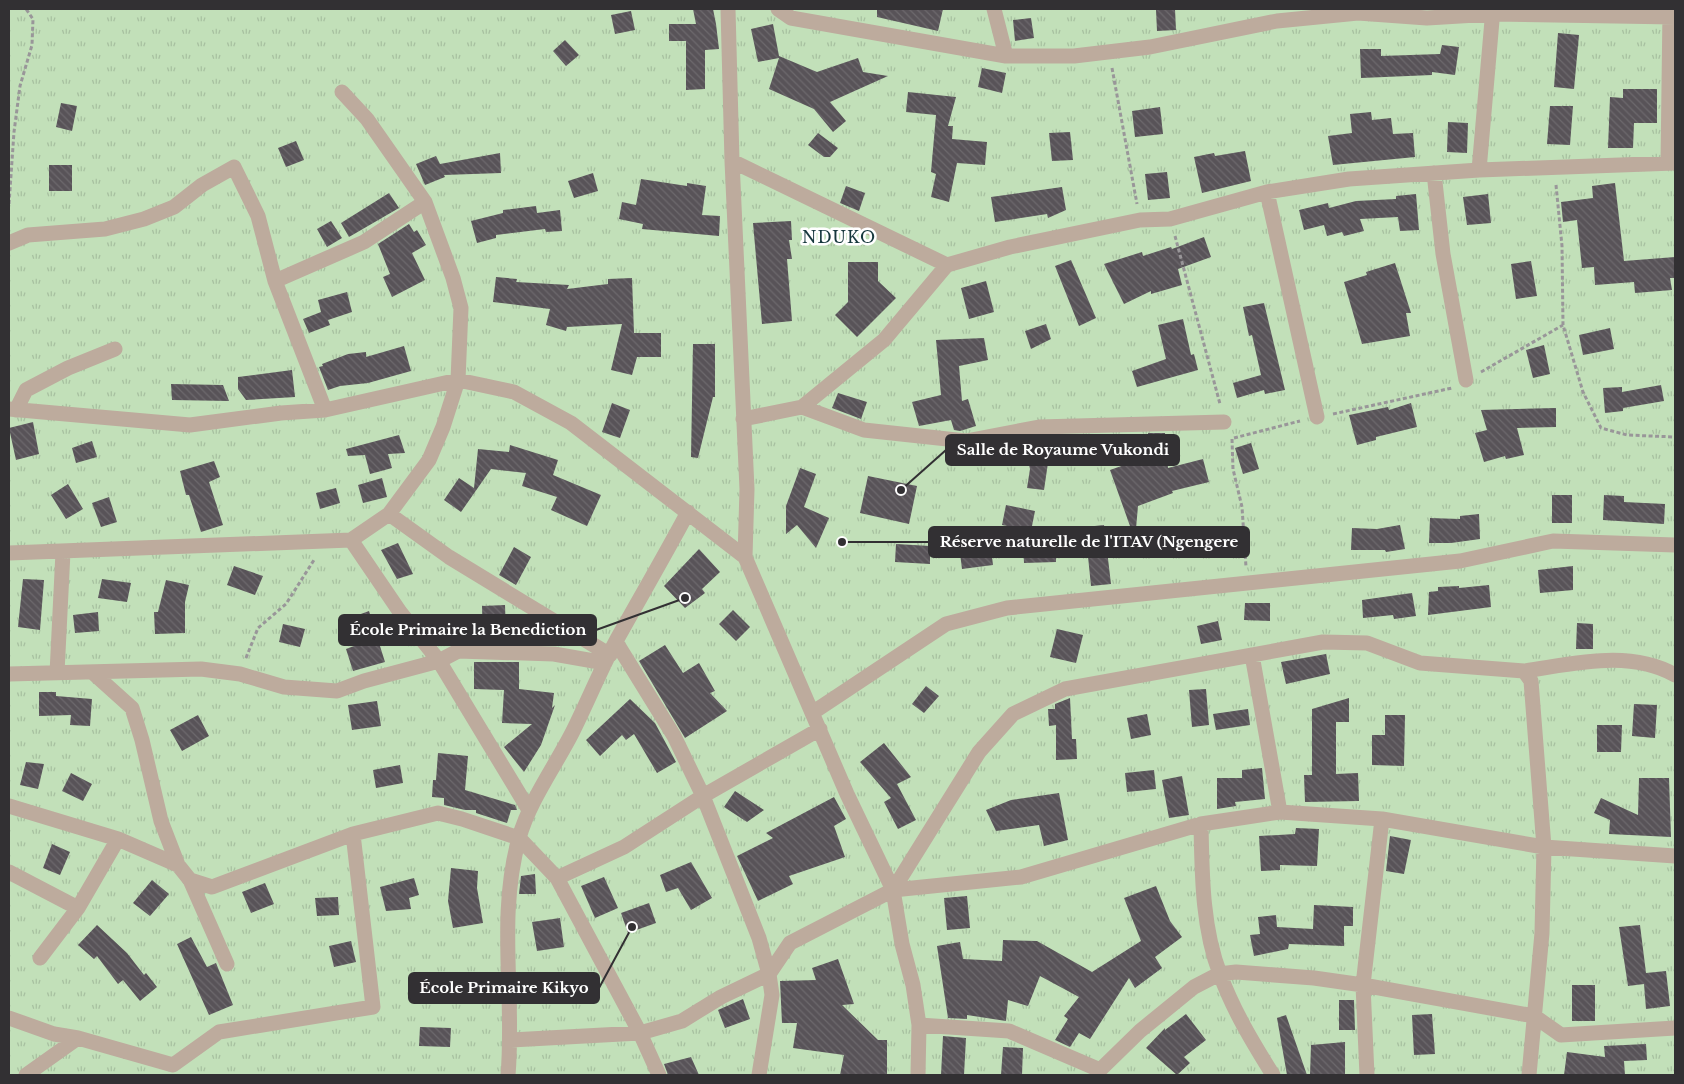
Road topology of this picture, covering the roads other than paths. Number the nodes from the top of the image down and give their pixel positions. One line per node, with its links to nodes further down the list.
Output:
1 (728, 9): 8 (street)
2 (778, 9): 6 (street)
3 (994, 9): 6 (street)
4 (1493, 12): 5 (street); 6 (street); 10 (street)
5 (1672, 14): 9 (street)
6 (1006, 56)
7 (342, 92): 13 (street)
8 (732, 161): 15 (street); 24 (street)
9 (1671, 163): 10 (street)
10 (1479, 170): 11 (street)
11 (1434, 173): 12 (street); 19 (street)
12 (1267, 192): 15 (street); 23 (street)
13 (425, 202): 16 (street); 18 (street)
14 (9, 243): 16 (street)
15 (947, 265): 20 (street)
16 (275, 281): 22 (street)
17 (114, 350): 21 (street)
18 (458, 380): 22 (street); 26 (street); 27 (street)
19 (1466, 380)
20 (802, 407): 24 (street); 25 (street)
21 (12, 410): 22 (street)
22 (326, 410)
23 (1318, 417)
24 (743, 419): 32 (street)
25 (1224, 422)
26 (688, 512): 32 (street); 33 (street)
27 (389, 514): 28 (street); 33 (street)
28 (351, 540): 30 (street); 35 (street)
29 (1675, 545): 41 (street)
30 (63, 552): 31 (street); 38 (street)
31 (9, 553)
32 (746, 557): 41 (street)
33 (610, 653): 35 (street); 43 (street); 45 (street)
34 (1252, 655): 36 (street); 46 (street); 58 (street)
35 (439, 661): 37 (street); 45 (street)
36 (1524, 671): 40 (street); 52 (street)
37 (92, 672): 38 (street); 54 (street)
38 (57, 673): 39 (street)
39 (9, 674)
40 (1675, 675)
41 (812, 713): 42 (street)
42 (820, 729): 43 (street); 58 (street)
43 (703, 796): 56 (street); 62 (street)
44 (9, 806): 51 (street)
45 (529, 810): 50 (street)
46 (1280, 812): 47 (street); 48 (street)
47 (1382, 818): 52 (street); 64 (street)
48 (1201, 824): 58 (street); 63 (street)
49 (353, 834): 50 (street); 57 (street); 70 (street)
50 (519, 838): 56 (street); 71 (street)
51 (118, 839): 54 (street); 59 (street)
52 (1544, 847): 53 (street); 65 (street)
53 (1675, 856)
54 (178, 865): 57 (street)
55 (9, 872): 59 (street)
56 (557, 878): 69 (street)
57 (190, 880): 61 (street)
58 (892, 890): 62 (street); 67 (street)
59 (78, 908): 60 (street)
60 (40, 958)
61 (227, 964)
62 (769, 974): 69 (street); 76 (street)
63 (1219, 974): 64 (street); 72 (street); 78 (street)
64 (1363, 985): 65 (street); 79 (street)
65 (1534, 1016): 68 (street); 80 (street)
66 (9, 1018): 70 (street)
67 (919, 1025): 72 (street); 77 (street)
68 (1675, 1028)
69 (640, 1033): 71 (street); 75 (street)
70 (78, 1038): 73 (street)
71 (511, 1040): 74 (street)
72 (1099, 1073)
73 (26, 1075)
74 (508, 1075)
75 (659, 1075)
76 (759, 1075)
77 (918, 1075)
78 (1273, 1075)
79 (1366, 1075)
80 (1529, 1075)

